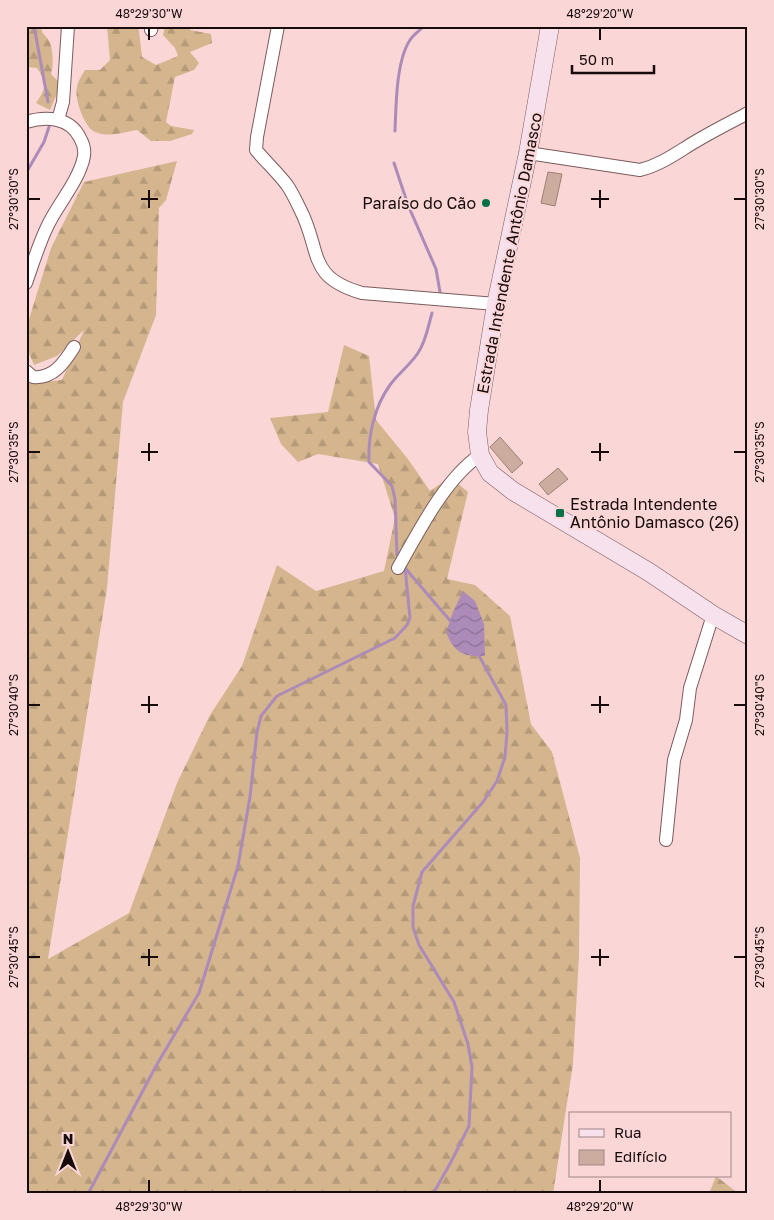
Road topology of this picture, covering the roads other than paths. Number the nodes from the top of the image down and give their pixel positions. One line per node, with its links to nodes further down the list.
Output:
1 (68, 26): 5 (street)
2 (278, 26): 9 (street)
3 (550, 26): 7 (main road, Estrada Intendente Antônio Damasco)
4 (748, 113): 7 (street)
5 (58, 120): 6 (street); 8 (street)
6 (26, 122)
7 (528, 154): 9 (main road, Estrada Intendente Antônio Damasco)
8 (26, 283)
9 (496, 304): 12 (main road, Estrada Intendente Antônio Damasco)
10 (74, 347): 11 (street)
11 (26, 371)
12 (480, 455): 13 (street); 14 (main road, Estrada Intendente Antônio Damasco)
13 (398, 568)
14 (713, 615): 15 (main road, Estrada Intendente Antônio Damasco); 16 (street)
15 (748, 635)
16 (666, 840)

